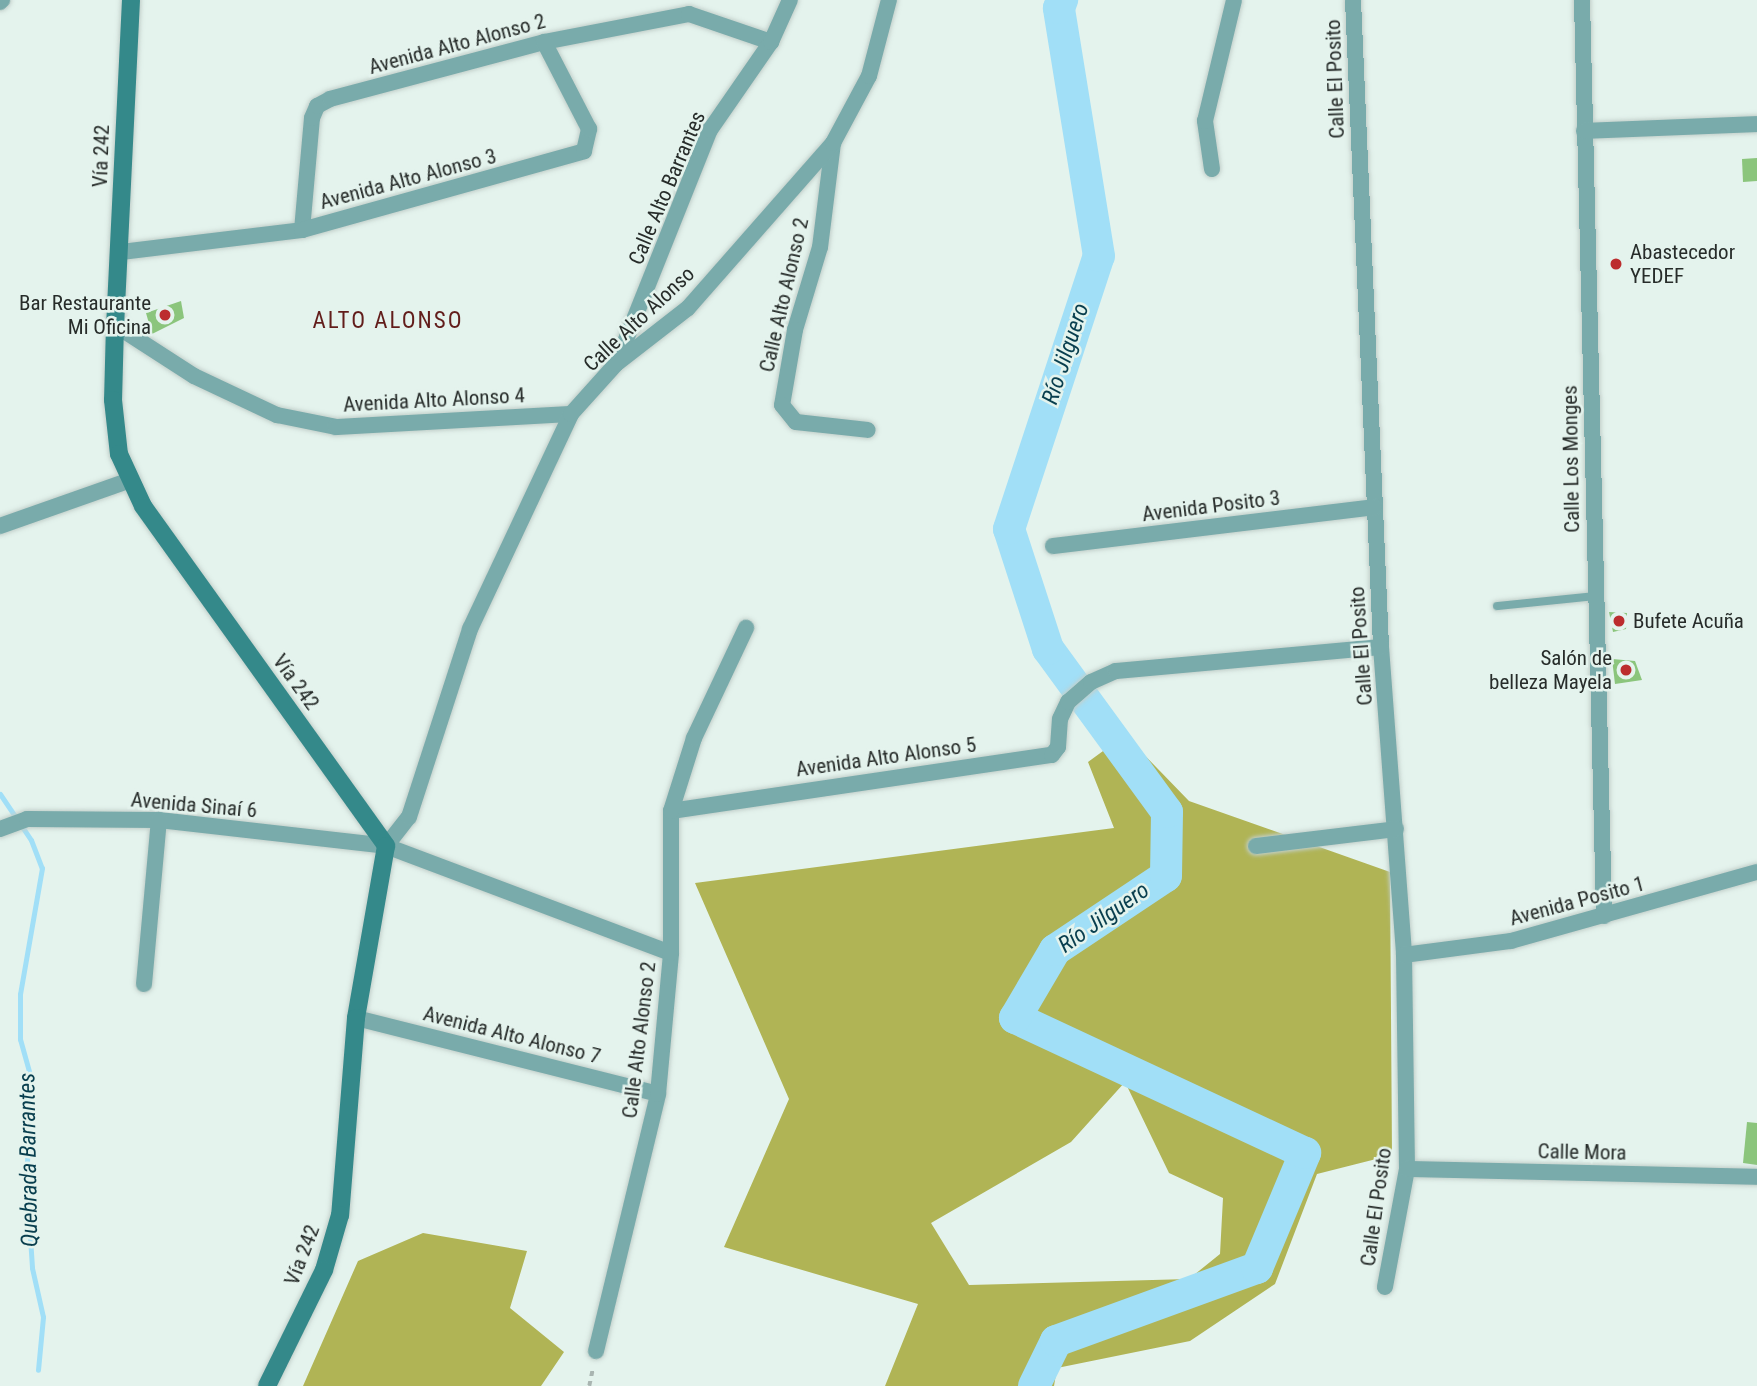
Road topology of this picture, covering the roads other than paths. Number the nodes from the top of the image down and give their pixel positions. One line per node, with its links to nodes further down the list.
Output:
1 (131, 0): 14 (main road, Vía 242)
2 (790, 0): 8 (street, Calle Alto Barrantes)
3 (889, 0): 11 (street, Calle Alto Alonso)
4 (1234, 0): 12 (street)
5 (1353, 0): 20 (street, Calle El Posito)
6 (1582, 0): 10 (street, Calle Los Monges)
7 (544, 42): 8 (street, Avenida Alto Alonso 2); 13 (street, Avenida Alto Alonso 2); 13 (street, Avenida Alto Alonso 3)
8 (771, 42): 16 (street, Calle Alto Barrantes)
9 (1757, 124): 10 (street)
10 (1584, 131): 23 (street, Calle Los Monges)
11 (833, 143): 16 (street, Calle Alto Alonso); 18 (street, Calle Alto Alonso 2)
12 (1212, 169)
13 (302, 230): 14 (street, Avenida Alto Alonso 3)
14 (121, 252): 15 (main road, Vía 242)
15 (115, 325): 17 (street, Avenida Alto Alonso 4); 19 (main road, Vía 242)
16 (616, 364): 17 (street, Calle Alto Alonso)
17 (571, 414): 31 (street, Calle Alto Alonso)
18 (868, 430)
19 (128, 481): 21 (street); 31 (main road, Vía 242)
20 (1374, 507): 22 (street, Avenida Posito 3); 26 (street, Calle El Posito)
21 (0, 526)
22 (1053, 546)
23 (1596, 596): 24 (lane); 34 (street, Calle Los Monges)
24 (1497, 606)
25 (746, 628): 27 (street, Calle Alto Alonso 2)
26 (1381, 647): 27 (street, Avenida Alto Alonso 5); 30 (street, Calle El Posito)
27 (671, 811): 35 (street, Calle Alto Alonso 2)
28 (159, 820): 29 (street, Avenida Sinaí 6); 31 (street, Avenida Sinaí 6); 37 (street)
29 (0, 829)
30 (1396, 829): 32 (street); 36 (street, Calle El Posito)
31 (386, 846): 35 (street, Avenida Sinaí 6); 38 (main road, Vía 242)
32 (1256, 846)
33 (1757, 872): 34 (street, Avenida Posito 1)
34 (1604, 916): 36 (street, Avenida Posito 1)
35 (671, 953): 39 (street, Calle Alto Alonso 2)
36 (1405, 956): 40 (street, Calle El Posito)
37 (144, 984)
38 (356, 1018): 39 (street, Avenida Alto Alonso 7); 44 (main road, Vía 242)
39 (659, 1094): 43 (street, Calle Alto Alonso 2)
40 (1407, 1169): 41 (street, Calle Mora); 42 (street, Calle El Posito)
41 (1757, 1177)
42 (1385, 1287)
43 (596, 1351)
44 (267, 1386)

